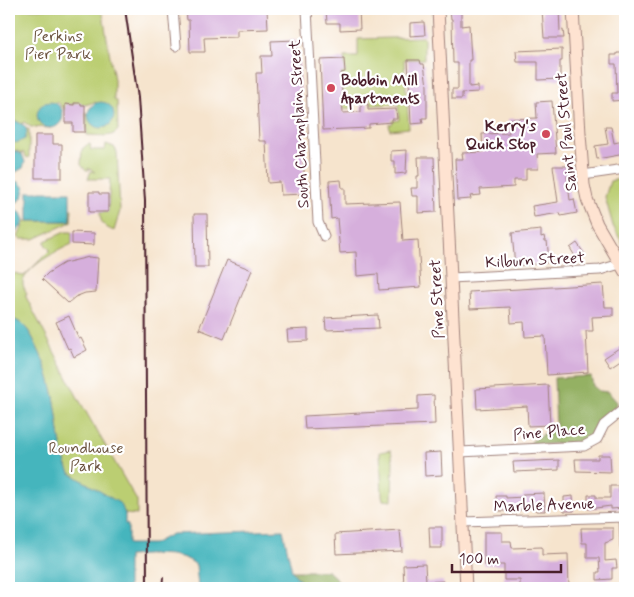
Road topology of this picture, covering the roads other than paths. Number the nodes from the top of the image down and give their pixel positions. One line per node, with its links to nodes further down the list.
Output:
1 (173, 9): 5 (street)
2 (307, 9): 8 (street, South Champlain Street)
3 (438, 9): 10 (main road, Pine Street)
4 (573, 9): 7 (main road, Saint Paul Street)
5 (176, 46)
6 (625, 169): 7 (street)
7 (583, 175): 9 (main road, Saint Paul Street)
8 (324, 236)
9 (623, 268): 10 (street, Kilburn Street)
10 (451, 278): 12 (main road, Pine Street)
11 (625, 408): 12 (street, Pine Place)
12 (460, 452): 14 (main road, Pine Street)
13 (624, 517): 14 (street, Marble Avenue); 15 (street)
14 (463, 522): 16 (main road, Pine Street)
15 (625, 547)
16 (466, 588)

